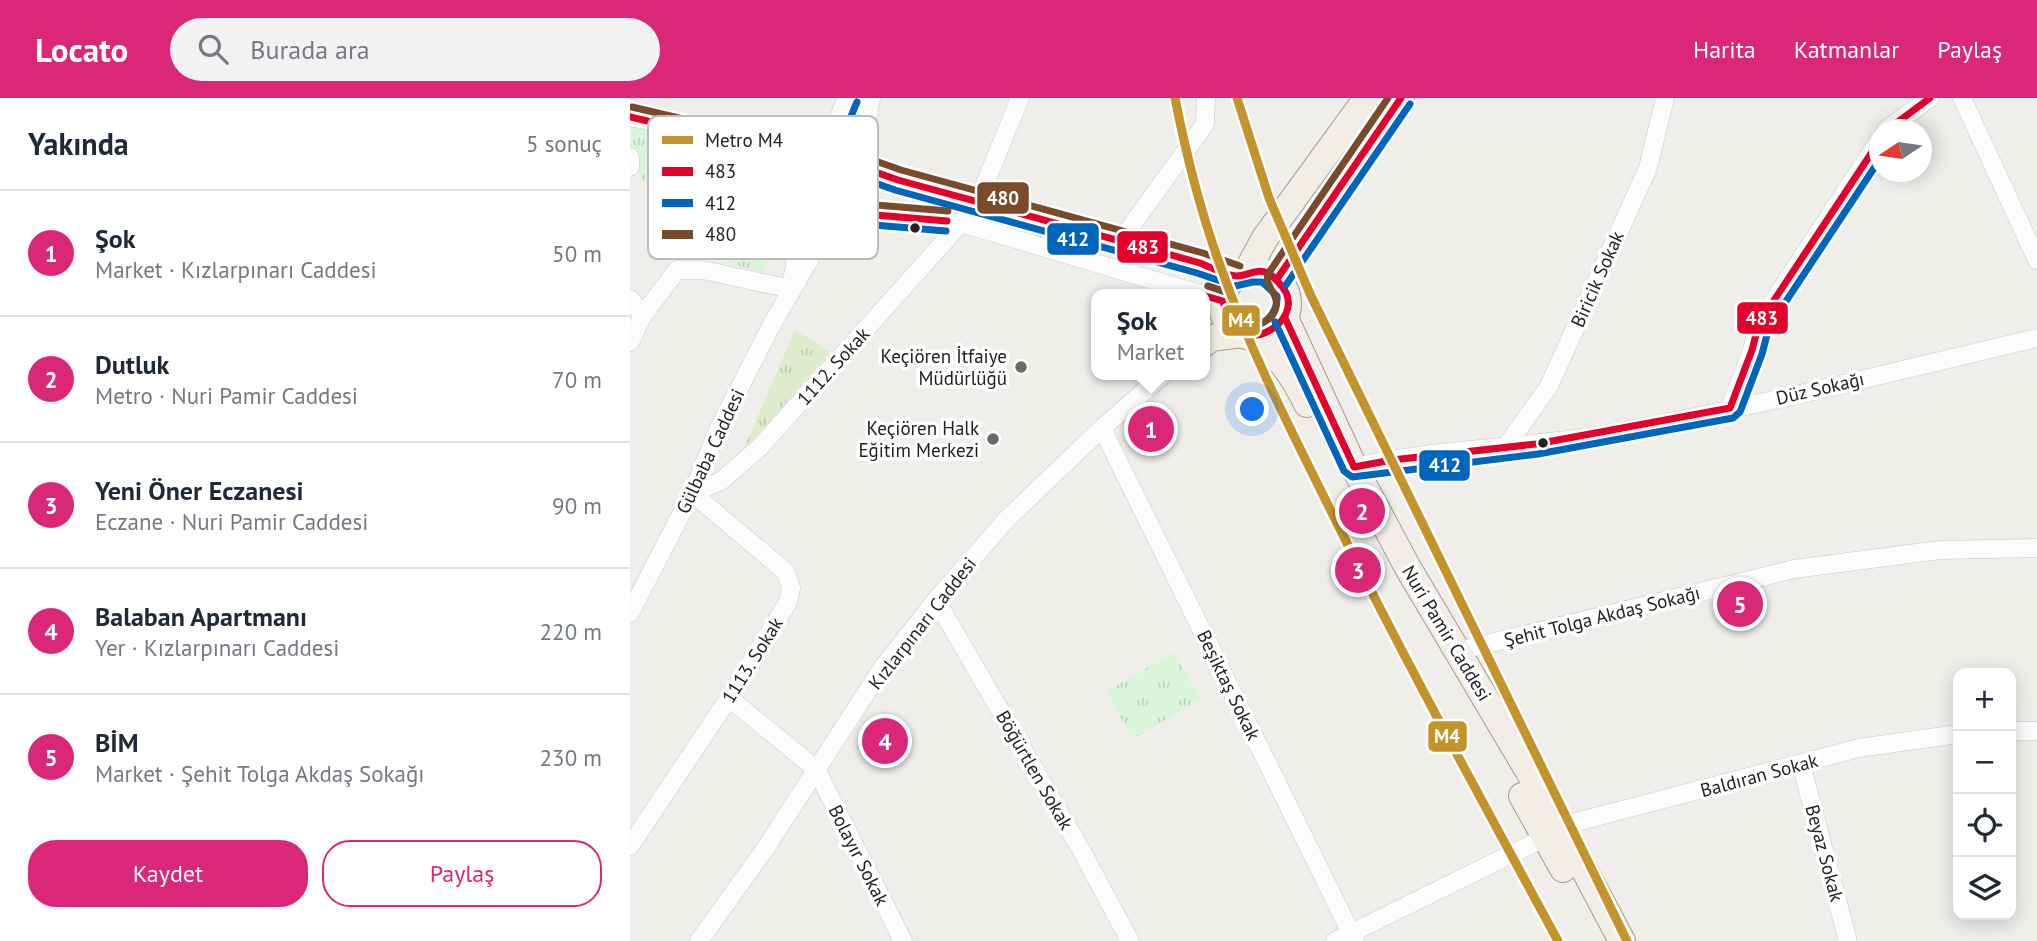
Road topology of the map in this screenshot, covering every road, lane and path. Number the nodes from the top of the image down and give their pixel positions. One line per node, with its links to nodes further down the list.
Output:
1 (847, 98): 10 (street)
2 (871, 98): 11 (street)
3 (1020, 98): 19 (street)
4 (1206, 98): 22 (street)
5 (1367, 98): 26 (main road)
6 (1401, 98): 27 (main road)
7 (1665, 98): 41 (street, Biricik Sokak)
8 (1930, 98): 13 (street)
9 (1962, 98): 25 (street)
10 (838, 116)
11 (869, 116)
12 (630, 117): 14 (street)
13 (1901, 119)
14 (648, 120)
15 (1869, 156): 39 (street)
16 (630, 157): 17 (street)
17 (630, 167)
18 (878, 172): 19 (street)
19 (978, 201): 22 (street)
20 (878, 217): 21 (street)
21 (961, 223): 29 (street); 43 (street, 1112. Sokak)
22 (1121, 240): 26 (street)
23 (795, 259): 28 (street)
24 (812, 259): 28 (street, Gülbaba Caddesi)
25 (2037, 260)
26 (1242, 274): 27 (main road); 31 (main road)
27 (1277, 279): 33 (main road)
28 (791, 289): 32 (street); 43 (street, Gülbaba Caddesi)
29 (1180, 289)
30 (630, 299): 32 (street)
31 (1213, 299): 34 (main road)
32 (643, 315): 37 (street)
33 (1284, 318): 34 (main road); 42 (main road, Nuri Pamir Caddesi)
34 (1247, 335): 36 (main road); 54 (main road, Nuri Pamir Caddesi)
35 (2037, 338): 39 (street, Düz Sokağı)
36 (1210, 339)
37 (630, 342)
38 (1157, 380): 40 (street, Kızlarpınarı Caddesi)
39 (1730, 408): 41 (street, Düz Sokağı)
40 (1102, 428): 45 (street, Kızlarpınarı Caddesi); 56 (street, Beşiktaş Sokak)
41 (1505, 449): 42 (street, Düz Sokağı)
42 (1354, 467): 47 (main road, Nuri Pamir Caddesi)
43 (692, 493): 46 (street, Gülbaba Caddesi); 48 (street, 1113. Sokak)
44 (2037, 548): 47 (street, Şehit Tolga Akdaş Sokağı)
45 (936, 600): 53 (street, Kızlarpınarı Caddesi); 59 (street, Böğürtlen Sokak)
46 (630, 613)
47 (1458, 651): 54 (main road, Nuri Pamir Caddesi)
48 (729, 698): 53 (street); 55 (street, 1113. Sokak)
49 (2037, 730): 50 (street)
50 (2016, 731)
51 (1953, 735): 52 (street, Baldıran Sokak)
52 (1801, 764): 54 (street, Baldıran Sokak); 62 (street, Beyaz Sokak)
53 (816, 769): 57 (street, Kızlarpınarı Caddesi); 58 (street, Bolayır Sokak)
54 (1554, 832): 56 (street, Baldıran Sokak); 60 (main road, Nuri Pamir Caddesi); 61 (main road, Nuri Pamir Caddesi)
55 (630, 846)
56 (1347, 938)
57 (699, 941)
58 (903, 941)
59 (1130, 941)
60 (1602, 941)
61 (1622, 941)
62 (1848, 941)

